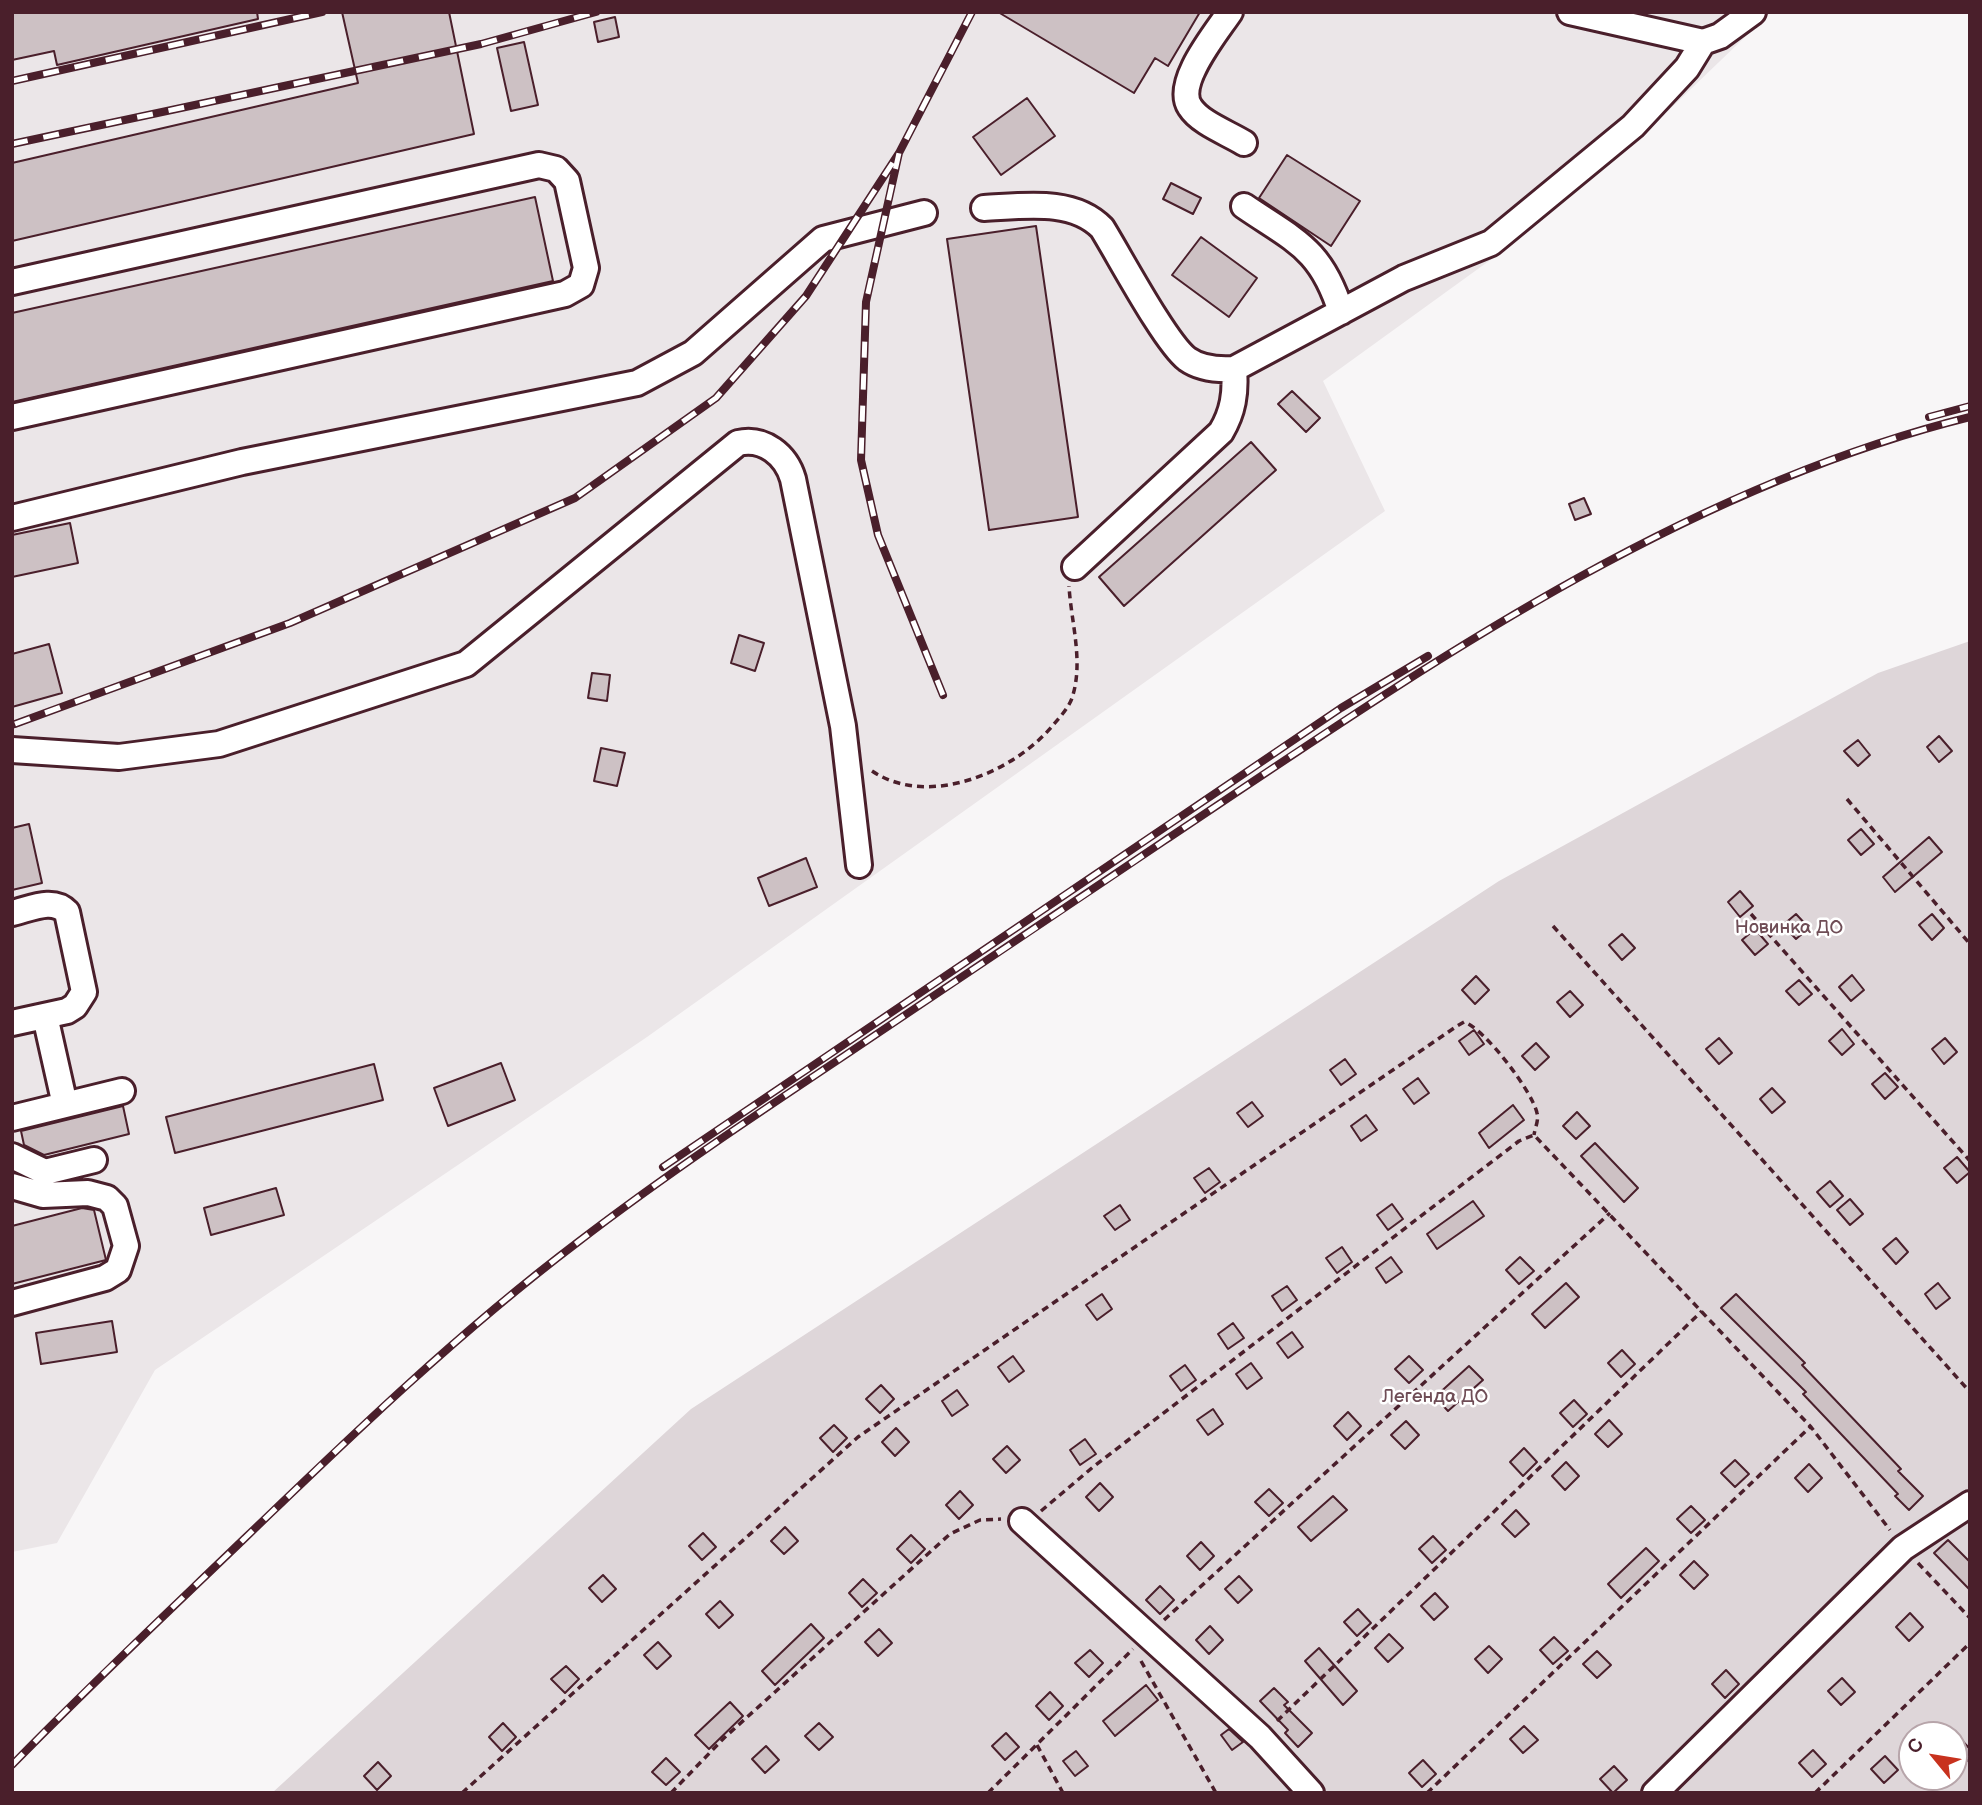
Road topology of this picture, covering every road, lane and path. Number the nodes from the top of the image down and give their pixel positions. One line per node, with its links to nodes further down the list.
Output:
1 (1230, 12): 5 (lane)
2 (1570, 12): 4 (lane)
3 (1753, 12): 4 (lane)
4 (1703, 42): 10 (lane)
5 (1244, 143)
6 (1244, 205): 10 (lane)
7 (985, 208): 11 (lane)
8 (924, 213): 13 (lane)
9 (12, 282): 12 (lane)
10 (1341, 312): 11 (lane)
11 (1234, 369): 14 (lane)
12 (12, 418)
13 (12, 518)
14 (1075, 567): 16 (path)
15 (12, 750): 18 (lane)
16 (867, 767)
17 (1847, 799): 22 (path)
18 (859, 865)
19 (12, 912): 23 (lane)
20 (1751, 914): 31 (path)
21 (1553, 926): 36 (path)
22 (1970, 944)
23 (45, 1016): 24 (lane); 26 (lane)
24 (12, 1023)
25 (122, 1091): 26 (lane)
26 (65, 1105): 27 (lane)
27 (12, 1118)
28 (1534, 1135): 33 (path); 39 (path); 46 (path)
29 (12, 1156): 30 (lane)
30 (94, 1160)
31 (1970, 1161)
32 (12, 1186): 34 (lane)
33 (1610, 1213): 35 (path); 42 (path)
34 (12, 1303)
35 (1702, 1311): 37 (path); 44 (path)
36 (1970, 1392)
37 (1811, 1427): 40 (path); 52 (path)
38 (1970, 1504): 40 (lane)
39 (1022, 1521): 42 (lane); 47 (path)
40 (1903, 1548): 41 (path); 53 (lane)
41 (1970, 1618)
42 (1141, 1642): 44 (lane); 45 (path); 50 (path)
43 (1970, 1643): 54 (path)
44 (1260, 1737): 51 (lane)
45 (1037, 1745): 48 (path); 49 (path)
46 (461, 1793)
47 (671, 1793)
48 (988, 1793)
49 (1063, 1793)
50 (1216, 1793)
51 (1311, 1793)
52 (1427, 1793)
53 (1656, 1793)
54 (1815, 1793)

